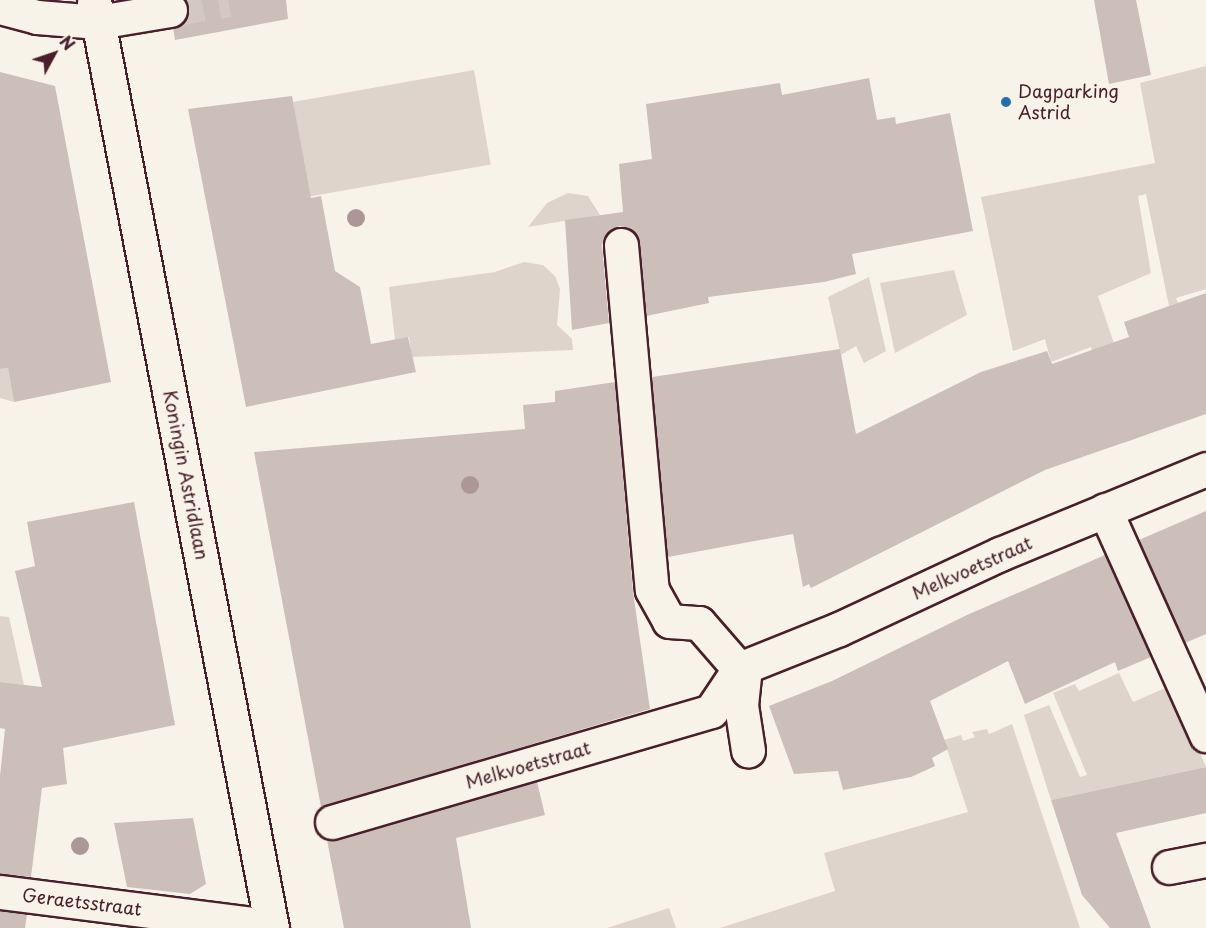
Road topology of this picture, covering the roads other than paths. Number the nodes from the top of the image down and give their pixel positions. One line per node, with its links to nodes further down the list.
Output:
1 (0, 7): 3 (street)
2 (170, 10): 3 (street)
3 (96, 11): 14 (street, Koningin Astridlaan)
4 (621, 245): 7 (street)
5 (1206, 469): 6 (street, Melkvoetstraat)
6 (1105, 510): 7 (street, Melkvoetstraat); 8 (street)
7 (742, 668): 9 (street); 10 (street, Melkvoetstraat)
8 (1206, 735)
9 (748, 750)
10 (332, 822)
11 (1206, 860): 12 (street)
12 (1169, 867)
13 (0, 892): 14 (street, Geraetsstraat)
14 (271, 927)

